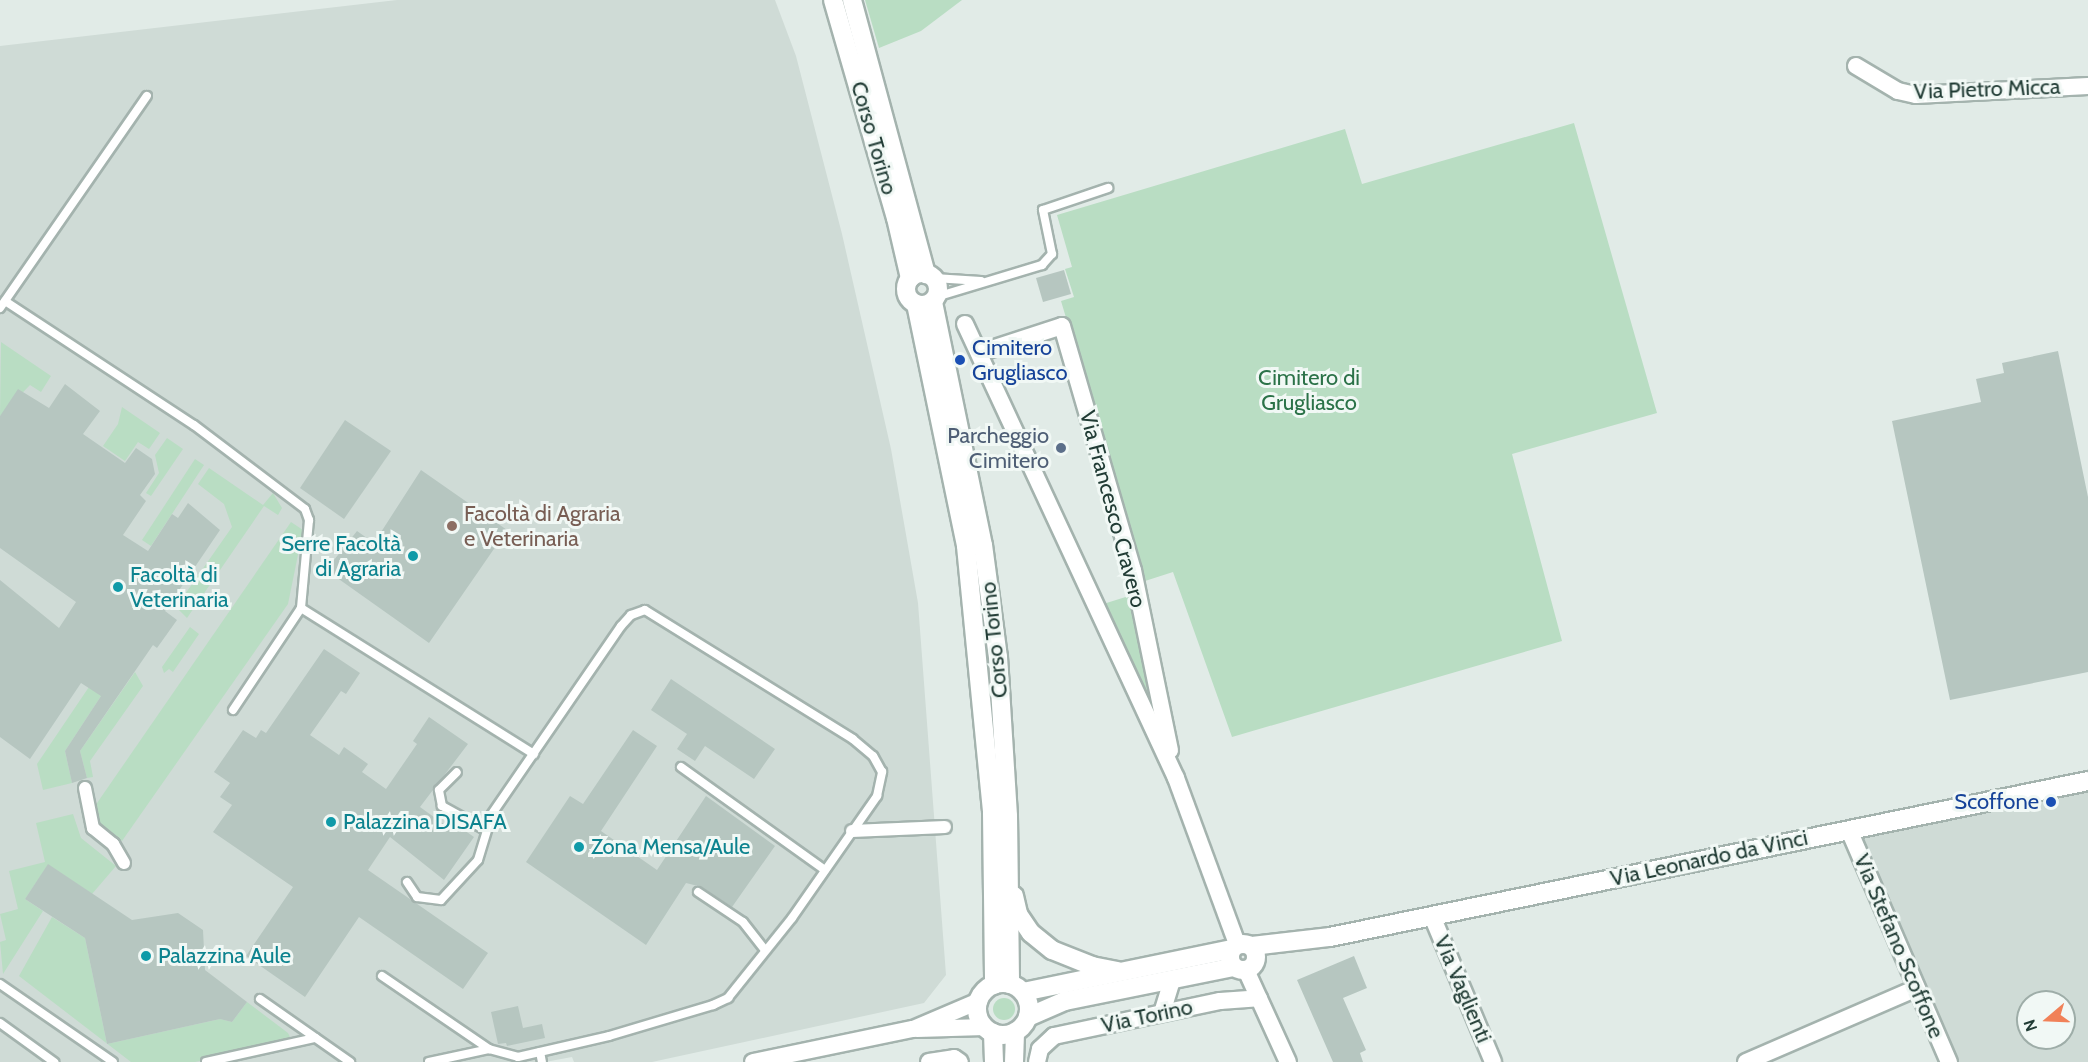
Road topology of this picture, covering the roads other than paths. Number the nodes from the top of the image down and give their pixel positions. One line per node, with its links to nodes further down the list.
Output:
1 (833, 0): 7 (street, Corso Torino)
2 (852, 0): 7 (street, Corso Torino)
3 (1856, 66): 4 (street, Via Pietro Micca)
4 (2088, 86)
5 (147, 96): 10 (lane)
6 (1108, 188): 8 (lane)
7 (923, 277): 8 (lane); 9 (street, Corso Torino); 9 (street, Corso Torino)
8 (988, 282): 9 (lane)
9 (928, 301): 27 (street, Corso Torino); 37 (street, Corso Torino)
10 (2, 304): 13 (lane)
11 (965, 324): 12 (street, Via Francesco Cravero)
12 (979, 353): 18 (street, Via Francesco Cravero); 18 (street, Via Francesco Cravero)
13 (302, 608): 14 (lane); 15 (lane)
14 (233, 710)
15 (534, 754): 21 (lane); 24 (lane)
16 (681, 767): 26 (lane)
17 (458, 772): 21 (lane)
18 (1176, 778): 32 (street, Via Francesco Cravero)
19 (2088, 781): 23 (street, Via Leonardo da Vinci)
20 (85, 788): 25 (street)
21 (493, 815): 28 (lane)
22 (945, 827): 24 (street)
23 (1849, 830): 30 (street, Via Leonardo da Vinci); 38 (street, Via Stefano Scoffone)
24 (852, 831): 26 (lane)
25 (123, 862)
26 (825, 870): 31 (lane)
27 (1010, 871): 33 (street); 37 (street, Corso Torino)
28 (407, 882)
29 (698, 892): 31 (lane)
30 (1432, 916): 32 (street, Via Leonardo da Vinci); 65 (street, Via Vaglienti)
31 (764, 949): 50 (lane)
32 (1243, 956): 33 (street, Via Leonardo da Vinci); 35 (street, Via Leonardo da Vinci); 39 (street, Via Francesco Cravero)
33 (1127, 972): 37 (street, Via Leonardo da Vinci)
34 (381, 976): 49 (lane)
35 (1172, 980): 42 (street); 43 (street, Via Leonardo da Vinci)
36 (0, 984): 54 (lane)
37 (1009, 987): 41 (street); 43 (street, Corso Torino)
38 (1917, 988): 66 (street); 67 (street, Via Stefano Scoffone)
39 (1259, 998): 42 (street, Via Torino); 64 (street, Via Francesco Cravero)
40 (260, 999): 48 (lane)
41 (979, 1001): 45 (street); 46 (street)
42 (1162, 1012): 51 (street, Via Torino)
43 (1028, 1017): 47 (street)
44 (0, 1023): 53 (lane)
45 (913, 1029): 46 (street); 59 (street)
46 (989, 1030): 47 (street); 62 (street)
47 (1015, 1032): 63 (street)
48 (315, 1038): 55 (lane); 56 (lane)
49 (489, 1049): 52 (lane); 57 (lane)
50 (540, 1052): 52 (lane); 58 (lane)
51 (1038, 1056)
52 (519, 1060)
53 (54, 1062)
54 (113, 1062)
55 (206, 1062)
56 (351, 1062)
57 (429, 1062)
58 (542, 1062)
59 (753, 1062)
60 (929, 1062): 61 (street)
61 (960, 1062)
62 (994, 1062)
63 (1014, 1062)
64 (1288, 1062)
65 (1493, 1062)
66 (1746, 1062)
67 (1949, 1062)

